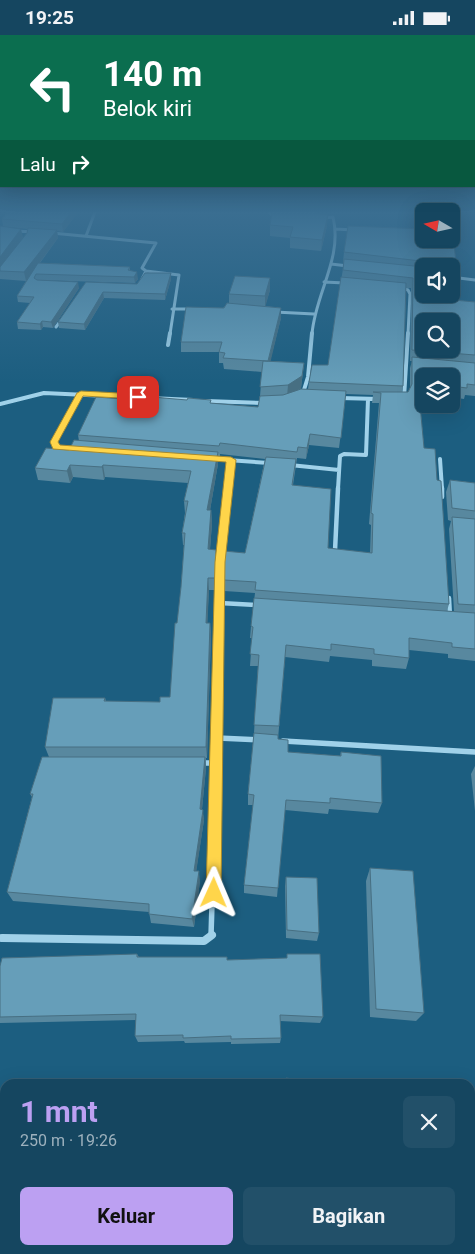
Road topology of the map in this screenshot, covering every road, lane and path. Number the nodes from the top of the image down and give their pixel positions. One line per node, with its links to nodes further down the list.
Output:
1 (143, 269): 3 (street)
2 (329, 269): 6 (street)
3 (146, 271): 8 (street); 10 (street)
4 (460, 278): 5 (street)
5 (475, 280)
6 (324, 282): 7 (street); 14 (street)
7 (350, 284)
8 (137, 287)
9 (394, 287): 17 (street)
10 (172, 309): 11 (street); 16 (street)
11 (198, 309)
12 (274, 311): 14 (street)
13 (66, 313): 15 (street)
14 (314, 314): 20 (street)
15 (56, 327)
16 (168, 345)
17 (407, 364): 18 (street); 24 (street)
18 (417, 365)
19 (81, 393): 25 (street); 26 (street); 27 (street)
20 (311, 396)
21 (330, 397): 22 (street)
22 (368, 399): 23 (street); 33 (street)
23 (388, 400)
24 (398, 400)
25 (273, 403)
26 (0, 405)
27 (79, 449)
28 (203, 458): 30 (street)
29 (440, 459): 34 (street)
30 (231, 460): 31 (street); 37 (street)
31 (270, 463)
32 (280, 464): 33 (street)
33 (339, 470): 35 (street)
34 (441, 501)
35 (335, 551)
36 (448, 591): 40 (street)
37 (220, 603): 38 (street); 42 (street)
38 (268, 606)
39 (441, 619): 40 (street)
40 (450, 620): 41 (street)
41 (458, 620)
42 (218, 737): 43 (street); 47 (street)
43 (267, 740)
44 (277, 741): 45 (street)
45 (475, 751)
46 (197, 763): 47 (street)
47 (217, 763): 48 (street)
48 (2, 938)

